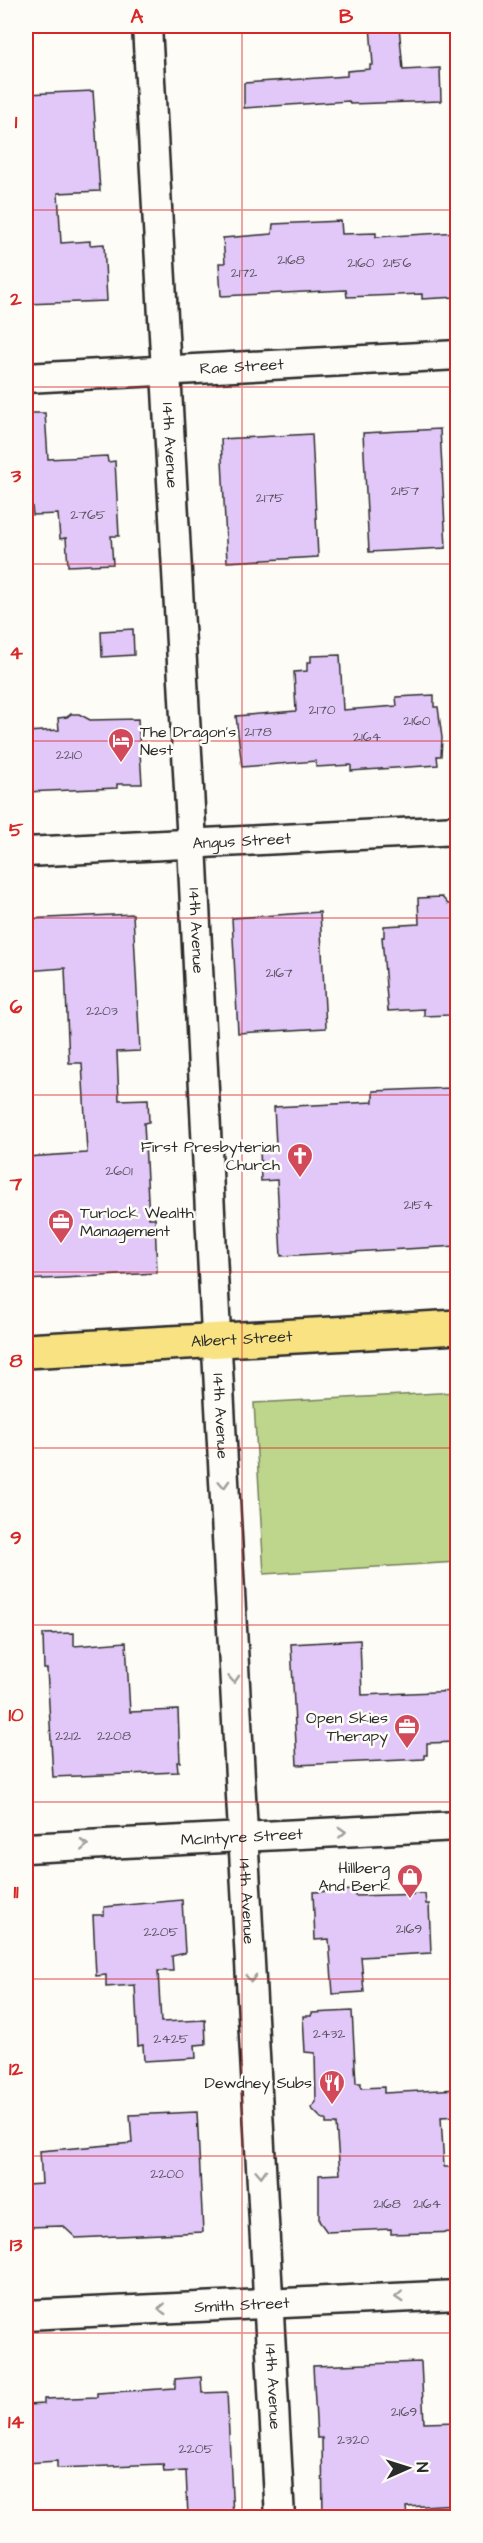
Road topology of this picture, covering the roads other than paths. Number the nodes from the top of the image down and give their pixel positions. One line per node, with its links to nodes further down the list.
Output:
1 (147, 26): 3 (street, 14th Avenue)
2 (458, 356): 3 (street, Rae Street)
3 (166, 371): 4 (street, Rae Street); 6 (street, 14th Avenue)
4 (26, 378)
5 (458, 830): 6 (street, Angus Street)
6 (192, 844): 7 (street, Angus Street); 9 (street, 14th Avenue)
7 (26, 852)
8 (458, 1327): 9 (main road, Albert Street)
9 (216, 1342): 10 (main road, Albert Street); 12 (street, 14th Avenue, one-way to 12)
10 (26, 1351)
11 (458, 1826): 12 (street, McIntyre Street, one-way to 11)
12 (243, 1837): 13 (street, McIntyre Street, one-way to 12); 15 (street, 14th Avenue, one-way to 15)
13 (26, 1848)
14 (458, 2295): 15 (street, Smith Street, one-way to 15)
15 (268, 2304): 16 (street, Smith Street, one-way to 16); 17 (street, 14th Avenue)
16 (26, 2315)
17 (279, 2517)

